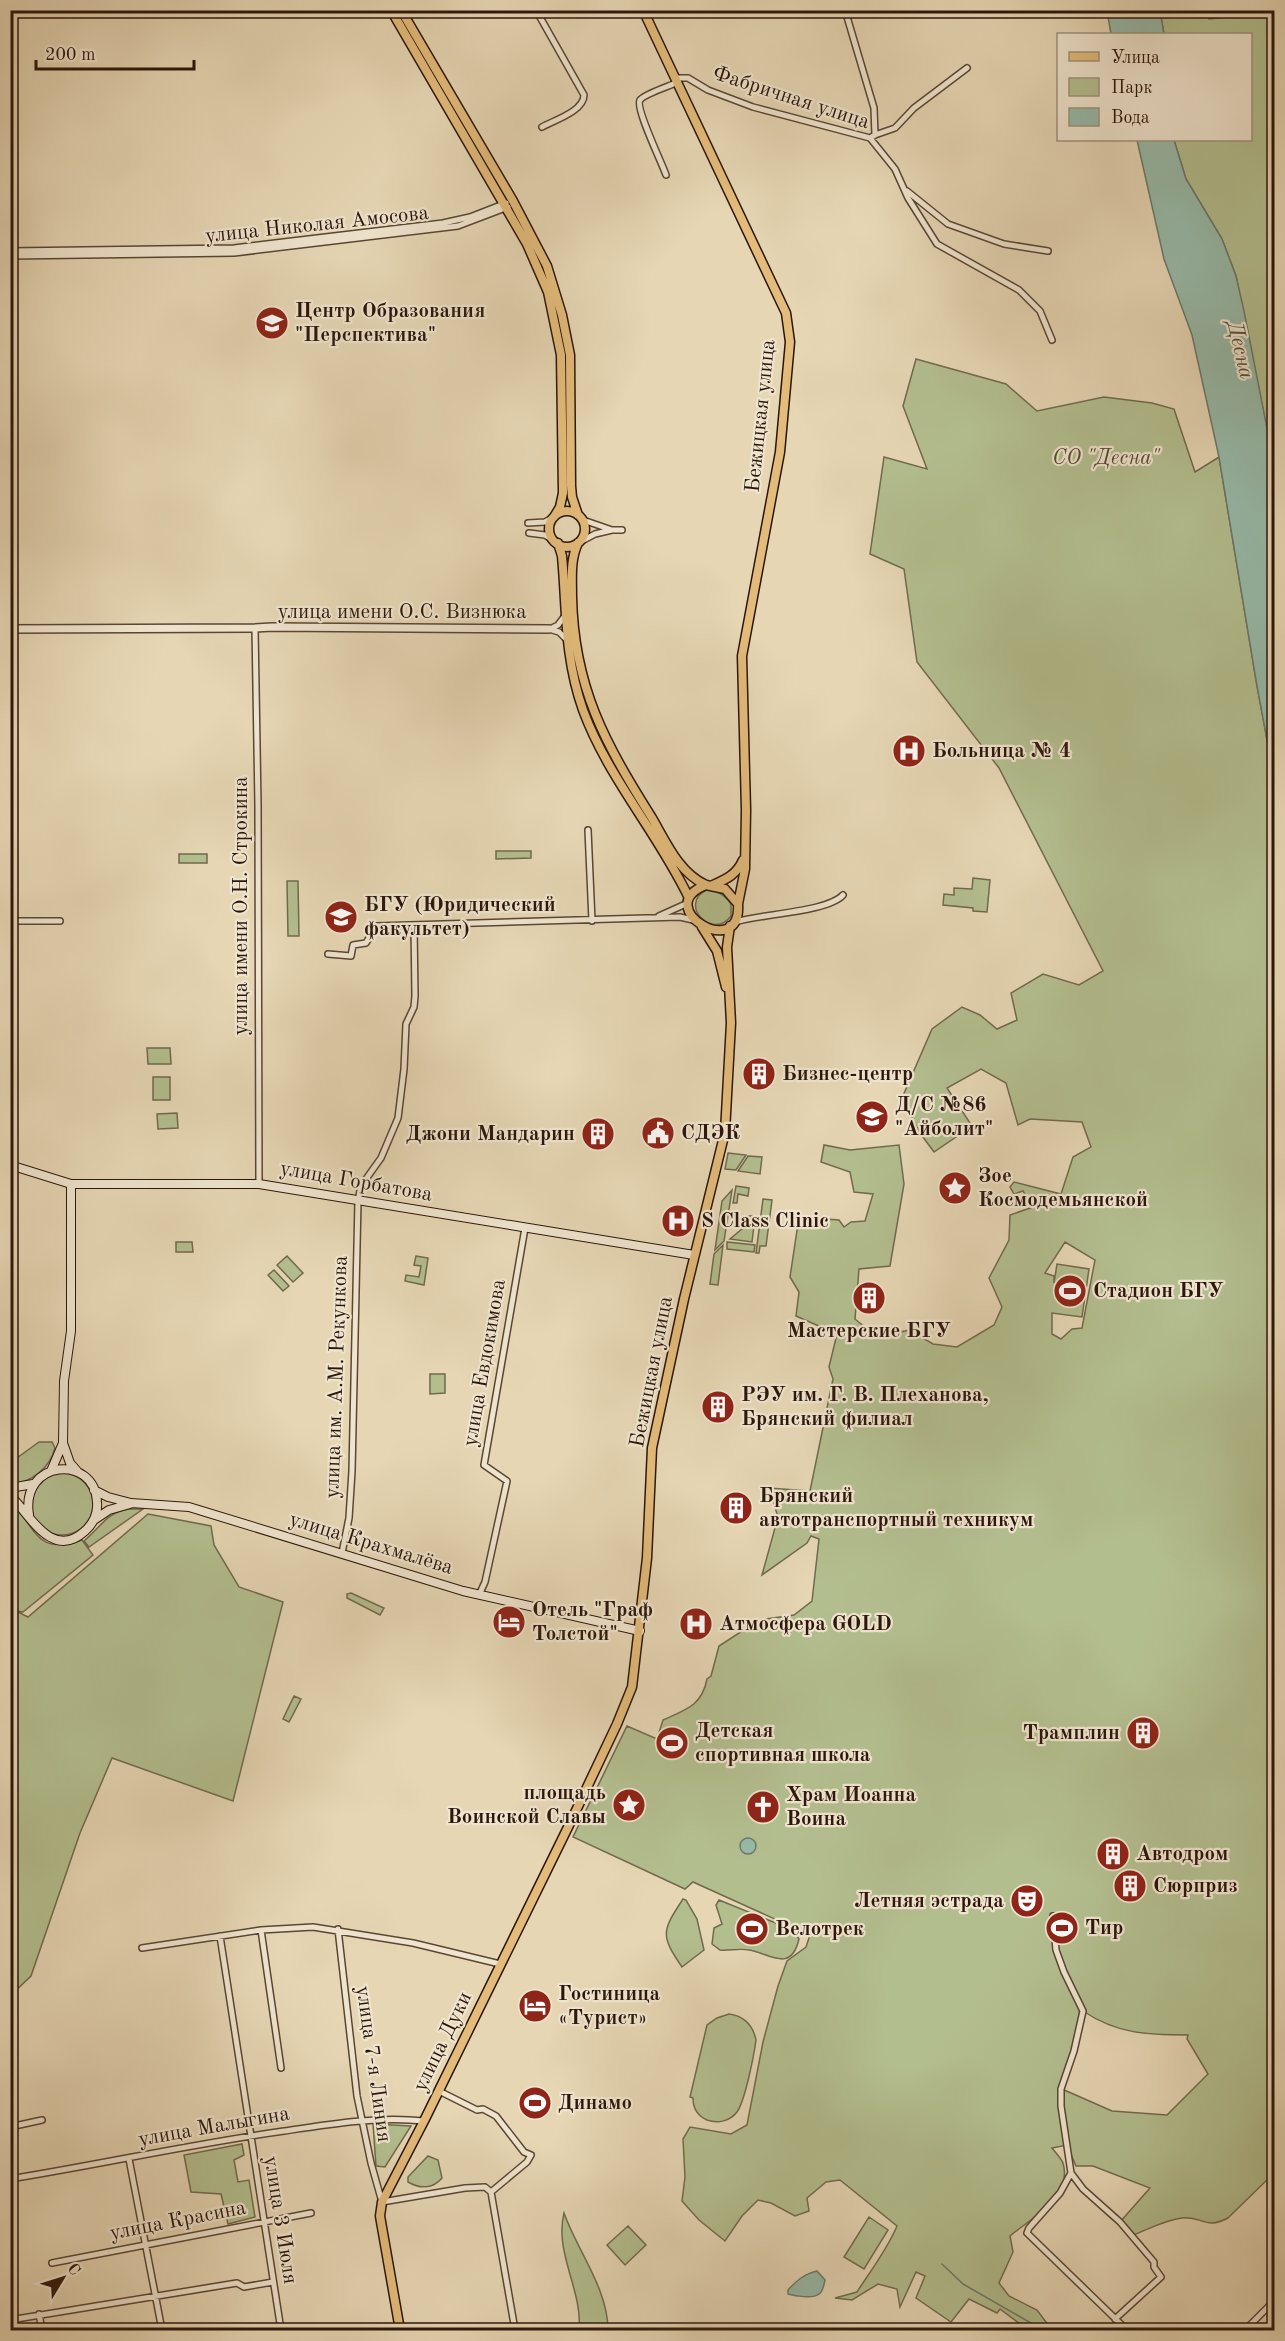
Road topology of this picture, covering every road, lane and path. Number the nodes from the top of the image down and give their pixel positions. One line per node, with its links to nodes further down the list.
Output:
1 (391, 10): 12 (main road)
2 (401, 10): 12 (main road)
3 (536, 10): 8 (street)
4 (643, 10): 7 (main road, Бежицкая улица)
5 (846, 10): 9 (street)
6 (967, 68): 9 (street, Фабричная улица)
7 (677, 80): 9 (street, Фабричная улица); 10 (street); 31 (main road, Бежицкая улица)
8 (542, 127)
9 (872, 137): 11 (street, Фабричная улица)
10 (666, 175)
11 (907, 191): 14 (street, Фабричная улица); 16 (street, Фабричная улица)
12 (510, 204): 13 (street, улица Николая Амосова); 15 (street, улица Николая Амосова); 17 (main road); 18 (main road)
13 (10, 251)
14 (1048, 251)
15 (10, 256)
16 (1052, 340)
17 (554, 517): 18 (main road); 19 (street); 23 (main road)
18 (581, 517): 20 (street); 24 (main road)
19 (528, 524)
20 (612, 530): 21 (street); 24 (street)
21 (622, 530)
22 (529, 533): 23 (street)
23 (558, 543): 24 (main road); 25 (main road)
24 (578, 543): 32 (main road)
25 (564, 616): 28 (street); 29 (main road)
26 (255, 628): 27 (street, улица имени О.С. Визнюка); 28 (street, улица имени О.С. Визнюка); 49 (street, улица имени О.Н. Строкина)
27 (10, 629)
28 (549, 629): 29 (street)
29 (567, 640): 34 (main road)
30 (588, 830): 41 (street)
31 (744, 854): 32 (main road); 35 (main road, Бежицкая улица)
32 (710, 885): 34 (main road); 35 (main road)
33 (843, 895): 37 (street)
34 (688, 901): 36 (street); 38 (main road)
35 (738, 907): 37 (street); 43 (main road)
36 (651, 918): 38 (street); 41 (street)
37 (754, 918): 43 (street)
38 (694, 920): 44 (main road)
39 (10, 921): 40 (street)
40 (60, 921)
41 (592, 921): 42 (street)
42 (414, 924): 45 (street); 50 (street)
43 (732, 924): 44 (main road); 46 (main road)
44 (702, 927): 46 (main road)
45 (328, 954)
46 (728, 1074): 52 (main road, Бежицкая улица)
47 (10, 1166): 48 (main road, улица Горбатова)
48 (71, 1184): 49 (main road, улица Горбатова); 53 (main road)
49 (259, 1184): 50 (main road, улица Горбатова)
50 (358, 1201): 51 (main road, улица Горбатова); 62 (street, улица им. А.М. Рекункова)
51 (525, 1228): 52 (main road, улица Горбатова); 63 (street, улица Евдокимова)
52 (694, 1256): 64 (main road, Бежицкая улица)
53 (63, 1443): 54 (main road); 55 (main road, улица Крахмалёва)
54 (51, 1471): 55 (main road); 56 (main road)
55 (78, 1473): 58 (main road, улица Крахмалёва)
56 (33, 1484): 57 (main road); 60 (main road)
57 (11, 1490): 60 (main road)
58 (94, 1490): 59 (main road, улица Крахмалёва); 61 (main road)
59 (131, 1503): 61 (main road); 62 (main road, улица Крахмалёва)
60 (28, 1515): 61 (main road)
61 (94, 1520)
62 (342, 1553): 63 (main road, улица Крахмалёва)
63 (479, 1595): 64 (main road, улица Крахмалёва)
64 (640, 1631): 65 (main road, Бежицкая улица)
65 (590, 1779): 71 (main road, улица Дуки)
66 (1053, 1916): 80 (street)
67 (338, 1929): 68 (street); 71 (street); 75 (street, улица 7-я Линия)
68 (261, 1930): 69 (street); 72 (street)
69 (220, 1936): 70 (street); 78 (street, улица 3 Июля)
70 (142, 1948)
71 (500, 1964): 73 (main road, улица Дуки)
72 (281, 2068)
73 (439, 2091): 76 (main road, улица Дуки); 82 (street)
74 (42, 2120): 77 (street)
75 (364, 2121): 76 (street, улица Малыгина); 78 (street, улица Малыгина); 83 (street, улица 7-я Линия)
76 (424, 2121): 83 (main road, улица Дуки)
77 (10, 2127)
78 (249, 2136): 79 (street, улица Малыгина); 85 (street, улица 3 Июля)
79 (129, 2159): 81 (street, улица Малыгина); 86 (street)
80 (1071, 2173): 92 (street); 92 (street)
81 (10, 2180)
82 (491, 2192): 83 (street); 94 (street)
83 (382, 2202): 98 (main road, улица Дуки)
84 (310, 2213): 85 (street, улица Красина)
85 (264, 2222): 86 (street, улица Красина); 88 (street, улица 3 Июля)
86 (145, 2243): 87 (street, улица Красина); 89 (street)
87 (52, 2263)
88 (273, 2282): 89 (street); 97 (street, улица 3 Июля)
89 (156, 2296): 91 (street); 96 (street)
90 (1275, 2301): 100 (street)
91 (39, 2314): 93 (street); 95 (street)
92 (1115, 2319): 99 (street)
93 (10, 2320)
94 (515, 2330)
95 (42, 2331)
96 (162, 2331)
97 (281, 2331)
98 (400, 2331)
99 (1127, 2331)
100 (1245, 2331)

